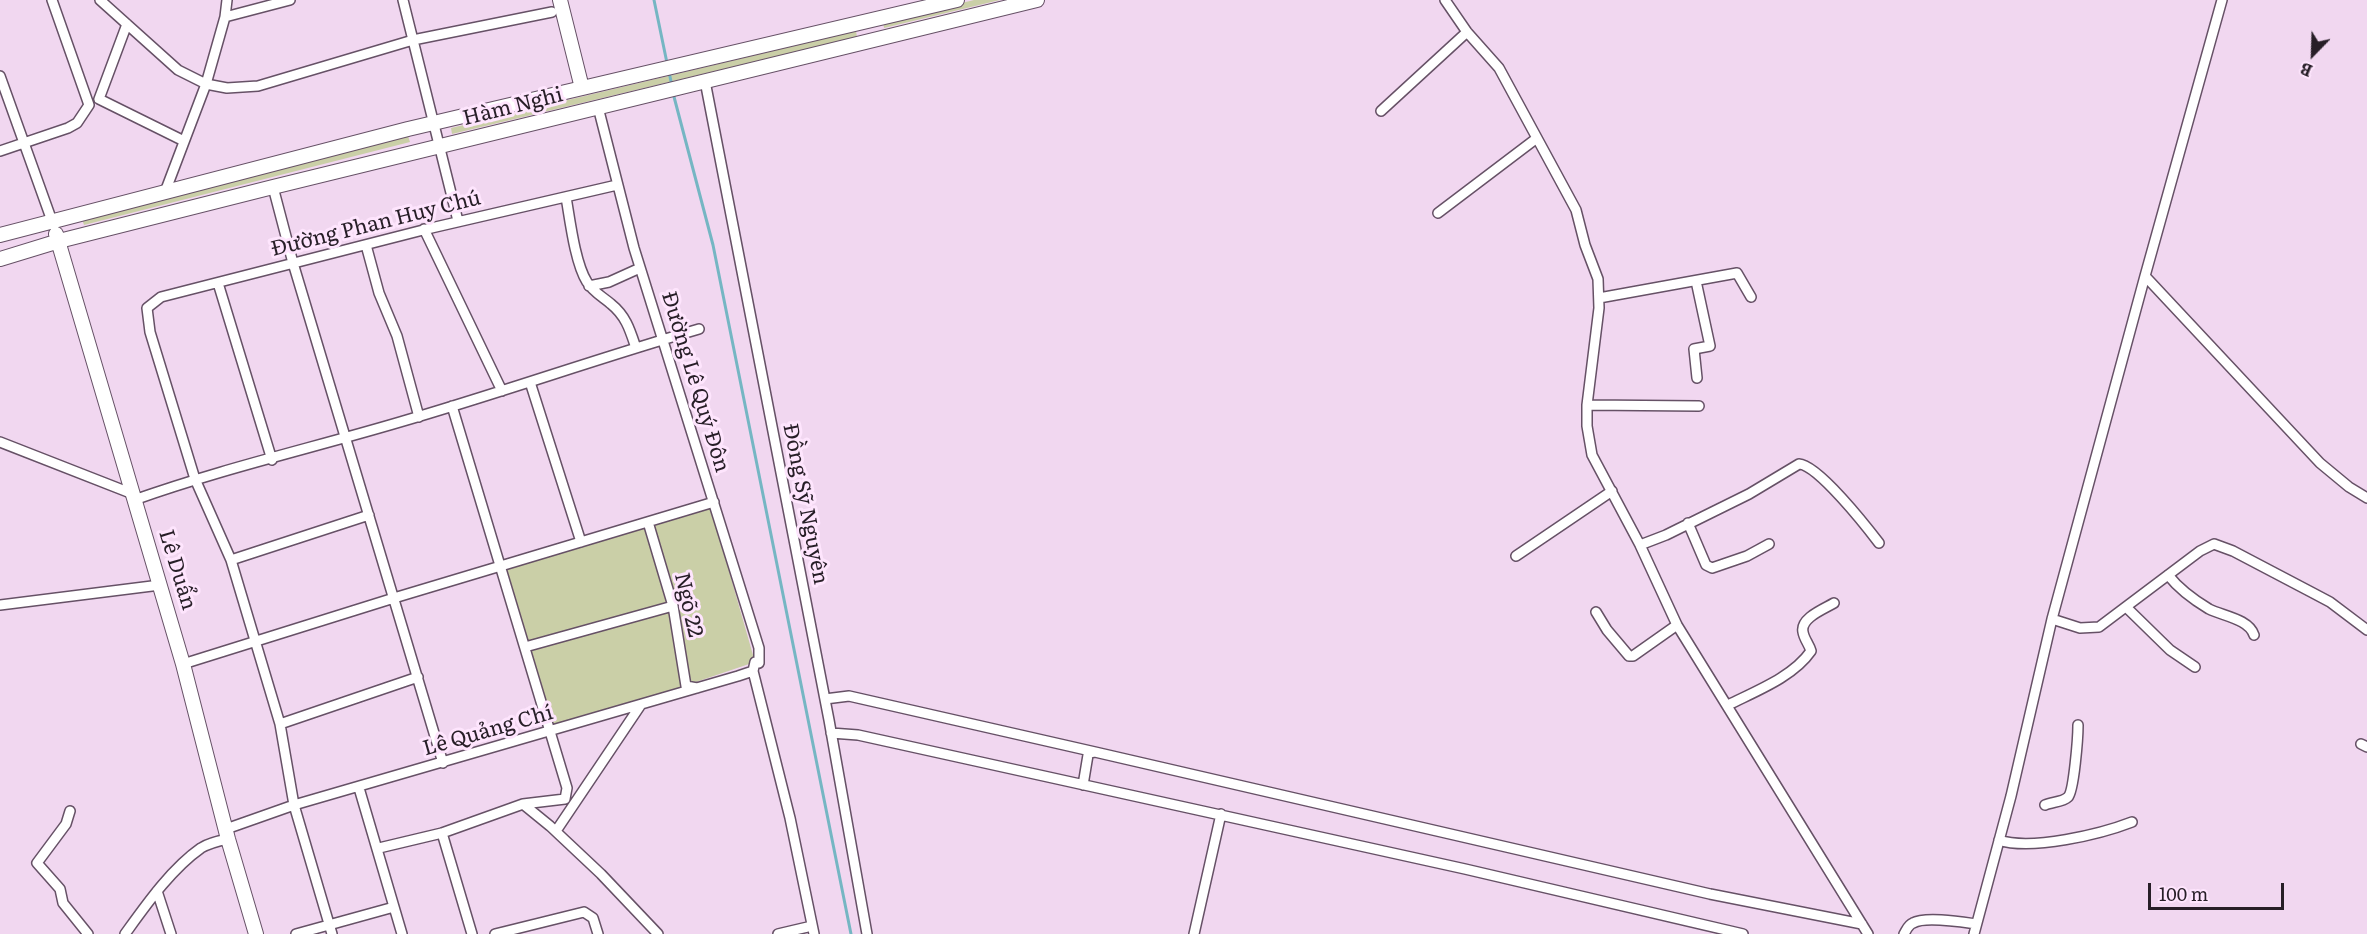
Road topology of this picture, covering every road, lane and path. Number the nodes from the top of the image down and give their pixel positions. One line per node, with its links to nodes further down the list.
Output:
1 (52, 0): 25 (street)
2 (100, 0): 13 (street)
3 (227, 0): 12 (street)
4 (290, 0): 12 (street)
5 (403, 0): 15 (street)
6 (560, 0): 19 (main road)
7 (957, 0): 19 (main road, Hàm Nghi)
8 (1037, 0): 17 (main road, Hàm Nghi)
9 (1445, 0): 14 (street)
10 (2222, 0): 42 (street)
11 (552, 12): 15 (street)
12 (225, 17): 18 (street)
13 (127, 24): 18 (street); 24 (street)
14 (1467, 32): 21 (street); 23 (street)
15 (413, 40): 18 (street); 22 (street)
16 (0, 76): 25 (street)
17 (705, 81): 20 (main road, Hàm Nghi); 95 (street, Đồng Sỹ Nguyên)
18 (206, 84): 24 (street)
19 (582, 88): 22 (main road, Hàm Nghi)
20 (598, 107): 26 (main road, Hàm Nghi); 28 (street, Đường Lê Quý Đôn)
21 (1381, 111)
22 (434, 123): 26 (street); 30 (main road, Hàm Nghi)
23 (1537, 138): 32 (street); 47 (street)
24 (184, 141): 30 (street)
25 (24, 144): 27 (street); 33 (street)
26 (440, 146): 29 (main road, Hàm Nghi); 34 (street)
27 (0, 151)
28 (617, 185): 31 (street, Đường Phan Huy Chú); 41 (street, Đường Lê Quý Đôn)
29 (273, 187): 37 (main road, Hàm Nghi); 40 (street)
30 (165, 192): 33 (main road, Hàm Nghi)
31 (566, 196): 34 (street, Đường Phan Huy Chú); 45 (street)
32 (1438, 213)
33 (52, 220): 36 (main road, Hàm Nghi); 37 (main road, Lê Duẩn)
34 (458, 221): 35 (street, Đường Phan Huy Chú)
35 (424, 229): 38 (street, Đường Phan Huy Chú); 53 (street)
36 (0, 235)
37 (58, 241): 39 (main road, Hàm Nghi); 63 (main road, Lê Duẩn)
38 (366, 245): 40 (street, Đường Phan Huy Chú); 57 (street)
39 (0, 259)
40 (293, 263): 44 (street, Đường Phan Huy Chú); 58 (street)
41 (640, 268): 45 (street); 49 (street, Đường Lê Quý Đôn)
42 (2145, 276): 64 (street); 84 (street)
43 (1696, 281): 46 (street); 47 (street); 51 (street)
44 (218, 282): 60 (street); 61 (street, Đường Phan Huy Chú)
45 (589, 286): 50 (street)
46 (1751, 297)
47 (1599, 298): 54 (street)
48 (699, 328): 49 (street)
49 (663, 339): 50 (street); 65 (street, Đường Lê Quý Đôn)
50 (636, 348): 52 (street)
51 (1697, 378)
52 (530, 382): 53 (street); 69 (street)
53 (502, 391): 55 (street)
54 (1587, 405): 56 (street); 62 (street)
55 (452, 406): 57 (street); 75 (street)
56 (1699, 406)
57 (419, 417): 58 (street)
58 (346, 438): 60 (street); 66 (street)
59 (0, 442): 63 (street)
60 (272, 460): 61 (street)
61 (195, 479): 63 (street); 74 (street)
62 (1612, 490): 72 (street); 73 (street)
63 (133, 497): 77 (main road, Lê Duẩn)
64 (2367, 498)
65 (714, 502): 67 (street); 91 (street, Đường Lê Quý Đôn)
66 (369, 515): 74 (street); 78 (street)
67 (648, 522): 69 (street); 81 (street, Ngõ 22)
68 (1688, 523): 70 (street); 71 (street); 72 (street)
69 (581, 542): 75 (street)
70 (1879, 543)
71 (1769, 544)
72 (1640, 545): 85 (street)
73 (1516, 556)
74 (231, 560): 88 (street)
75 (500, 567): 78 (street); 89 (street)
76 (2168, 575): 82 (street); 86 (street); 87 (street)
77 (160, 585): 80 (street); 90 (main road, Lê Duẩn)
78 (394, 598): 88 (street); 93 (street)
79 (1834, 603): 97 (street)
80 (0, 606)
81 (673, 606): 89 (street); 94 (street, Ngõ 22)
82 (2126, 607): 84 (street); 92 (street)
83 (1596, 612): 85 (street)
84 (2052, 619): 115 (street)
85 (1677, 625): 97 (street)
86 (2367, 630)
87 (2254, 635)
88 (255, 642): 90 (street); 98 (street)
89 (525, 647): 100 (street)
90 (183, 664): 114 (main road, Lê Duẩn)
91 (754, 667): 94 (street, Lê Quảng Chí); 122 (street, Đường Lê Quý Đôn)
92 (2195, 667)
93 (418, 677): 98 (street); 103 (street)
94 (697, 688): 96 (street, Lê Quảng Chí)
95 (825, 699): 101 (street, Đồng Sỹ Nguyên); 102 (street)
96 (640, 705): 100 (street, Lê Quảng Chí); 112 (street)
97 (1728, 705): 119 (street)
98 (280, 724): 107 (street)
99 (2078, 725): 108 (street)
100 (550, 732): 103 (street, Lê Quảng Chí); 106 (street)
101 (831, 733): 104 (street); 134 (street, Đồng Sỹ Nguyên)
102 (1095, 752): 104 (street); 119 (street)
103 (443, 763): 105 (street, Lê Quảng Chí)
104 (1083, 784): 110 (street)
105 (359, 788): 107 (street, Lê Quảng Chí); 116 (street)
106 (523, 804): 112 (street); 113 (street)
107 (294, 805): 114 (street, Lê Quảng Chí); 120 (street)
108 (2045, 805)
109 (70, 811): 123 (street)
110 (1221, 814): 135 (street); 136 (street)
111 (2132, 822): 115 (street)
112 (556, 831): 132 (street)
113 (442, 833): 116 (street); 129 (street)
114 (227, 834): 117 (street, Lê Quảng Chí); 126 (main road, Lê Duẩn)
115 (1999, 840): 121 (street)
116 (378, 849): 118 (street)
117 (157, 891): 124 (street, Lê Quảng Chí); 125 (street)
118 (394, 907): 120 (street); 128 (street)
119 (1862, 924): 137 (street)
120 (331, 929): 127 (street)
121 (1975, 929): 138 (street)
122 (813, 930): 133 (street)
123 (88, 934)
124 (125, 934)
125 (171, 934)
126 (256, 934)
127 (296, 934)
128 (402, 934)
129 (472, 934)
130 (495, 934): 131 (street)
131 (598, 934)
132 (658, 934)
133 (778, 934)
134 (867, 934)
135 (1194, 934)
136 (1743, 934)
137 (1868, 934)
138 (1904, 934)

